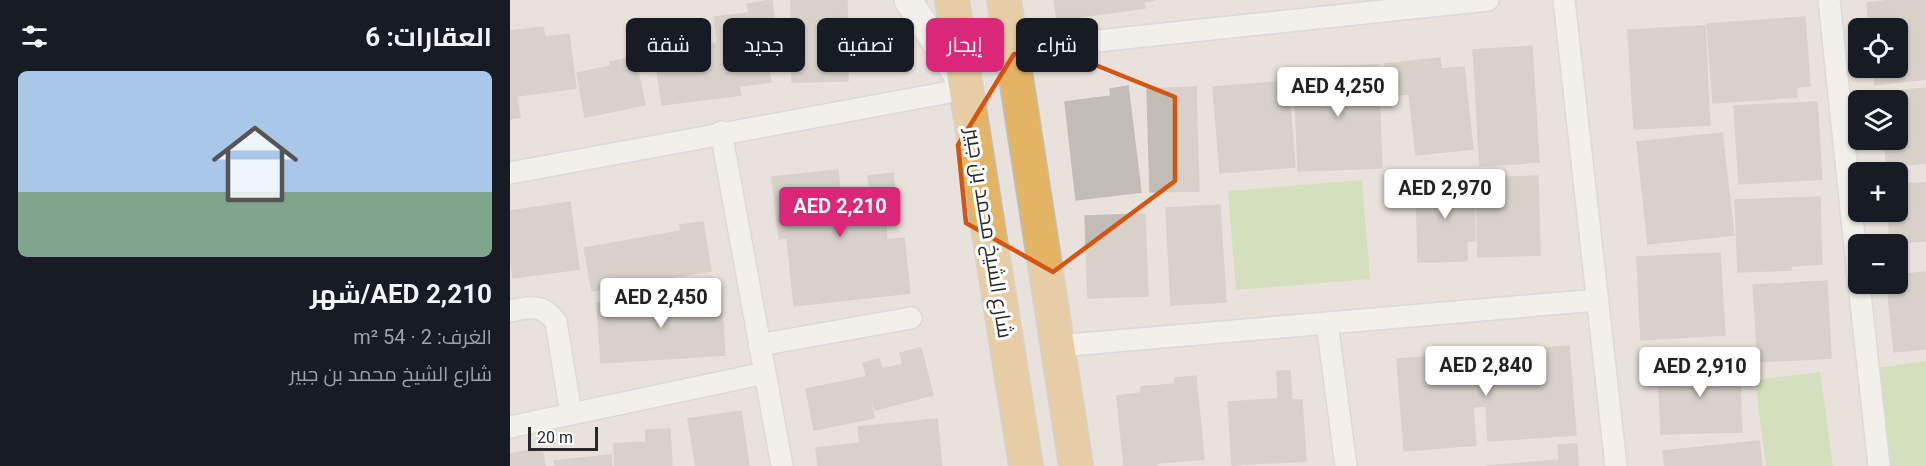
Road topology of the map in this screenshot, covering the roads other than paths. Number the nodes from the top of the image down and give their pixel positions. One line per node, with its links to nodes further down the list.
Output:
1 (908, 0): 8 (street)
2 (952, 0): 8 (main road, شارع الشيخ محمد بن جبير)
3 (1004, 0): 7 (main road)
4 (1488, 0): 7 (street)
5 (1564, 0): 13 (street)
6 (1829, 0): 11 (street)
7 (1011, 50): 18 (main road)
8 (966, 89): 9 (street); 23 (main road, شارع الشيخ محمد بن جبير)
9 (721, 132): 10 (street); 17 (street)
10 (510, 173)
11 (1854, 234)
12 (1860, 294): 27 (street)
13 (1598, 300): 16 (street); 26 (street)
14 (510, 311): 20 (street)
15 (911, 318): 17 (street)
16 (1328, 323): 18 (street); 25 (street)
17 (759, 345): 19 (street)
18 (1057, 346): 24 (main road)
19 (765, 373): 20 (street); 22 (street)
20 (572, 414): 21 (street)
21 (510, 427)
22 (782, 466)
23 (1026, 466)
24 (1076, 466)
25 (1346, 466)
26 (1616, 466)
27 (1879, 466)

